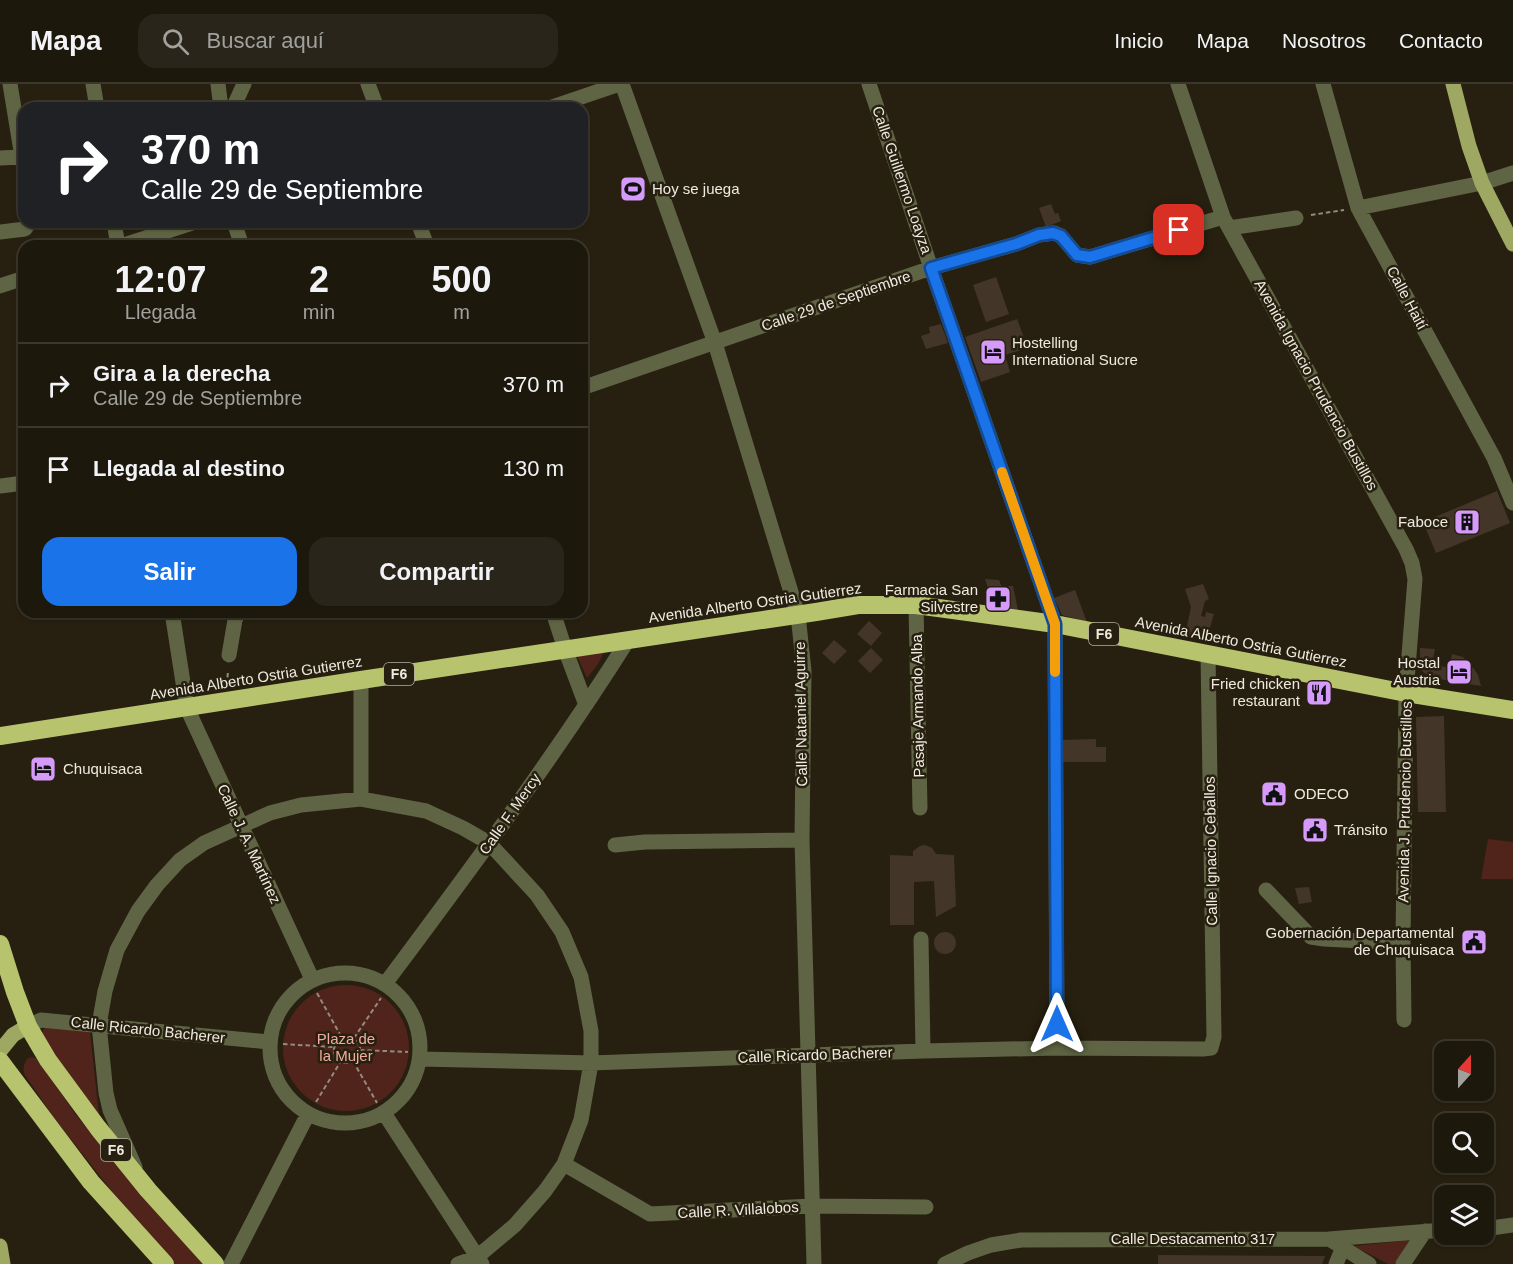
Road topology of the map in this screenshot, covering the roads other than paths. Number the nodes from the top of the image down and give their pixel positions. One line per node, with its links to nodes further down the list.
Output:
1 (10, 84): 16 (street)
2 (93, 84): 11 (street)
3 (218, 84): 12 (street)
4 (244, 84): 13 (street)
5 (368, 84): 14 (street)
6 (621, 84): 15 (street); 32 (street, Calle Nataniel Aguirre)
7 (869, 84): 29 (street, Calle Guillermo Loayza)
8 (1178, 84): 23 (street, Avenida Ignacio Prudencio Bustillos)
9 (1323, 84): 21 (street, Calle Haití)
10 (1453, 84): 20 (main road)
11 (96, 102)
12 (220, 102)
13 (235, 102)
14 (375, 102)
15 (567, 102)
16 (18, 133)
17 (0, 158): 18 (street)
18 (18, 162)
19 (1513, 173): 20 (street)
20 (1482, 183): 21 (street); 28 (main road)
21 (1358, 208): 36 (street, Calle Haití)
22 (1296, 218): 23 (street)
23 (1226, 222): 29 (street, Calle 29 de Septiembre); 48 (street, Avenida Ignacio Prudencio Bustillos)
24 (26, 228): 26 (street)
25 (176, 228): 27 (street)
26 (0, 232)
27 (138, 240)
28 (1513, 244)
29 (931, 268): 32 (street, Calle 29 de Septiembre); 42 (street, Calle Guillermo Loayza)
30 (18, 280): 31 (street)
31 (0, 286)
32 (715, 343): 33 (street, Calle 29 de Septiembre); 38 (street, Calle Nataniel Aguirre)
33 (588, 386)
34 (18, 484): 35 (street)
35 (0, 486)
36 (1513, 503)
37 (916, 605): 38 (highway, Avenida Alberto Ostria Gutierrez / F6); 42 (highway, Avenida Alberto Ostria Gutierrez / F6); 54 (street, Pasaje Armando Alba)
38 (798, 615): 43 (highway, Avenida Alberto Ostria Gutierrez / F6); 56 (street, Calle Nataniel Aguirre)
39 (173, 618): 50 (street, Calle J. A. Martínez)
40 (236, 618): 46 (street)
41 (554, 618): 44 (street)
42 (1055, 624): 45 (highway, Avenida Alberto Ostria Gutierrez / F6); 69 (street, Calle Guillermo Loayza)
43 (628, 640): 44 (highway, Avenida Alberto Ostria Gutierrez / F6); 49 (street, Calle F. Mercy)
44 (565, 649): 47 (highway, Avenida Alberto Ostria Gutierrez / F6); 49 (street)
45 (1208, 654): 48 (highway, Avenida Alberto Ostria Gutierrez / F6); 70 (street, Calle Ignacio Ceballos)
46 (228, 655)
47 (361, 680): 50 (highway, Avenida Alberto Ostria Gutierrez / F6); 53 (street)
48 (1406, 693): 51 (highway, Avenida Alberto Ostria Gutierrez / F6); 61 (street, Avenida J. Prudencio Bustillos)
49 (586, 705): 57 (street, Calle F. Mercy)
50 (187, 708): 52 (highway, Avenida Alberto Ostria Gutierrez / F6); 55 (street, Calle J. A. Martínez)
51 (1513, 710)
52 (0, 736)
53 (361, 799): 55 (street); 57 (street)
54 (920, 808)
55 (241, 826): 63 (street, Calle J. A. Martínez); 66 (street)
56 (802, 840): 58 (street); 73 (street, Calle Nataniel Aguirre)
57 (489, 843): 64 (street, Calle F. Mercy); 76 (street)
58 (615, 845)
59 (1266, 890): 61 (street)
60 (921, 939): 72 (street)
61 (1403, 943): 65 (street, Avenida J. Prudencio Bustillos)
62 (0, 944): 67 (highway, F6)
63 (312, 979): 64 (street); 68 (street)
64 (389, 987): 74 (street)
65 (1404, 1020)
66 (99, 1024): 67 (street, Calle Ricardo Bacherer); 68 (street, Calle Ricardo Bacherer); 80 (street)
67 (28, 1026): 71 (main road); 80 (highway, F6)
68 (269, 1042): 78 (street)
69 (1057, 1048): 70 (street, Calle Ricardo Bacherer); 72 (street, Calle Ricardo Bacherer)
70 (1211, 1048)
71 (0, 1051)
72 (923, 1051): 73 (street, Calle Ricardo Bacherer)
73 (808, 1055): 76 (street, Calle Ricardo Bacherer); 81 (street, Calle Nataniel Aguirre)
74 (420, 1059): 76 (street, Calle Ricardo Bacherer); 77 (street)
75 (0, 1061): 92 (highway, F6)
76 (591, 1063): 79 (street)
77 (384, 1113): 78 (street); 90 (street)
78 (308, 1114): 93 (street)
79 (564, 1164): 81 (street, Calle R. Villalobos); 90 (street)
80 (148, 1190): 93 (highway, F6)
81 (812, 1206): 82 (street, Calle R. Villalobos); 95 (street, Calle Nataniel Aguirre)
82 (926, 1207)
83 (1513, 1225): 84 (street)
84 (1494, 1228)
85 (1425, 1231): 86 (street, Calle Destacamento 317); 87 (street, Calle Destacamento 317); 99 (street)
86 (1434, 1231)
87 (1329, 1239): 89 (street); 96 (street, Calle Destacamento 317)
88 (0, 1246): 91 (main road)
89 (1343, 1247): 97 (street); 98 (street)
90 (479, 1260): 94 (street)
91 (3, 1264)
92 (165, 1264)
93 (228, 1264)
94 (458, 1264)
95 (814, 1264)
96 (945, 1264)
97 (1336, 1264)
98 (1369, 1264)
99 (1403, 1264)

